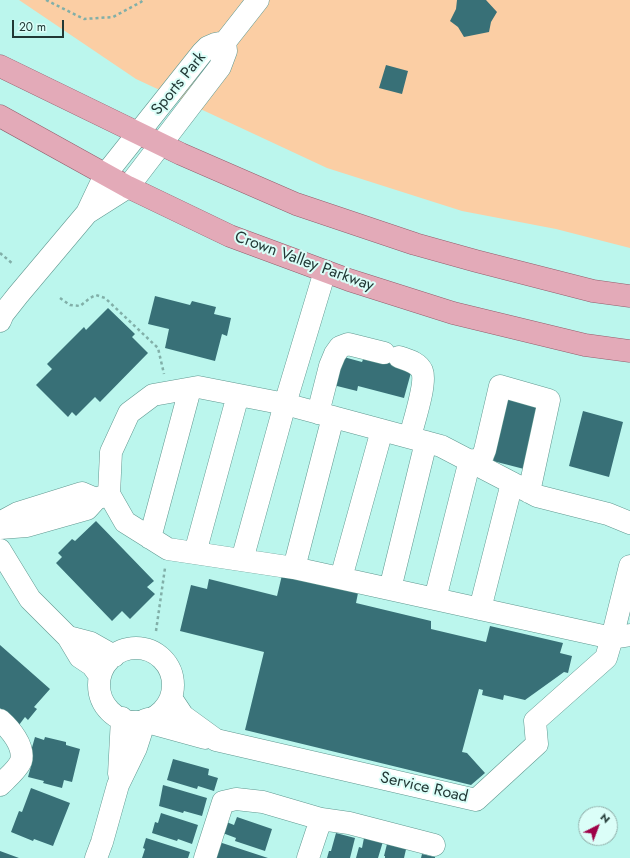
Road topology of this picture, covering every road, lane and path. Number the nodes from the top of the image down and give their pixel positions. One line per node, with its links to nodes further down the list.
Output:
1 (46, 0): 2 (path)
2 (143, 0)
3 (258, 0): 4 (street, Sports Park)
4 (225, 42): 7 (street, Sports Park); 8 (street, Sports Park)
5 (0, 66): 7 (main road)
6 (0, 116): 9 (main road, Crown Valley Parkway)
7 (138, 134): 8 (main road); 9 (street, Sports Park)
8 (161, 145): 10 (street, Sports Park); 15 (main road)
9 (105, 175): 10 (main road, Crown Valley Parkway); 11 (street, Sports Park)
10 (128, 187): 11 (street, Sports Park); 14 (main road, Crown Valley Parkway)
11 (87, 213): 17 (street)
12 (0, 253): 13 (path)
13 (13, 264)
14 (325, 272): 18 (main road, Crown Valley Parkway); 22 (street)
15 (630, 296)
16 (60, 298): 20 (path)
17 (0, 321)
18 (630, 351)
19 (190, 388): 20 (street); 21 (street); 32 (street)
20 (168, 393): 28 (street)
21 (238, 395): 22 (street); 35 (street)
22 (285, 404): 23 (street); 36 (street)
23 (326, 415): 24 (street); 25 (street); 38 (street)
24 (382, 430): 25 (street); 39 (street)
25 (418, 439): 26 (street); 40 (street)
26 (475, 462): 27 (street); 27 (street); 41 (street)
27 (521, 487): 30 (street); 42 (street)
28 (103, 497): 29 (street); 31 (street); 32 (street)
29 (0, 523)
30 (630, 523)
31 (0, 528)
32 (150, 538): 33 (street)
33 (168, 549): 35 (street); 43 (path)
34 (0, 550): 45 (street)
35 (195, 553): 36 (street)
36 (242, 560): 38 (street)
37 (630, 566): 44 (street)
38 (294, 568): 39 (street)
39 (341, 578): 40 (street)
40 (390, 589): 41 (street)
41 (435, 599): 42 (street)
42 (480, 609): 44 (street)
43 (156, 631)
44 (621, 636): 52 (street, Service Road)
45 (68, 637): 46 (street); 47 (street)
46 (114, 656): 47 (street); 48 (street)
47 (100, 676): 49 (street)
48 (171, 698): 51 (street); 52 (street, Service Road)
49 (122, 718): 51 (street); 54 (street)
50 (0, 720): 53 (street)
51 (146, 720): 52 (street); 54 (street)
52 (216, 740)
53 (0, 785)
54 (118, 785): 57 (street)
55 (321, 819): 56 (street); 58 (street); 59 (street)
56 (434, 845)
57 (96, 858)
58 (204, 858)
59 (308, 858)

